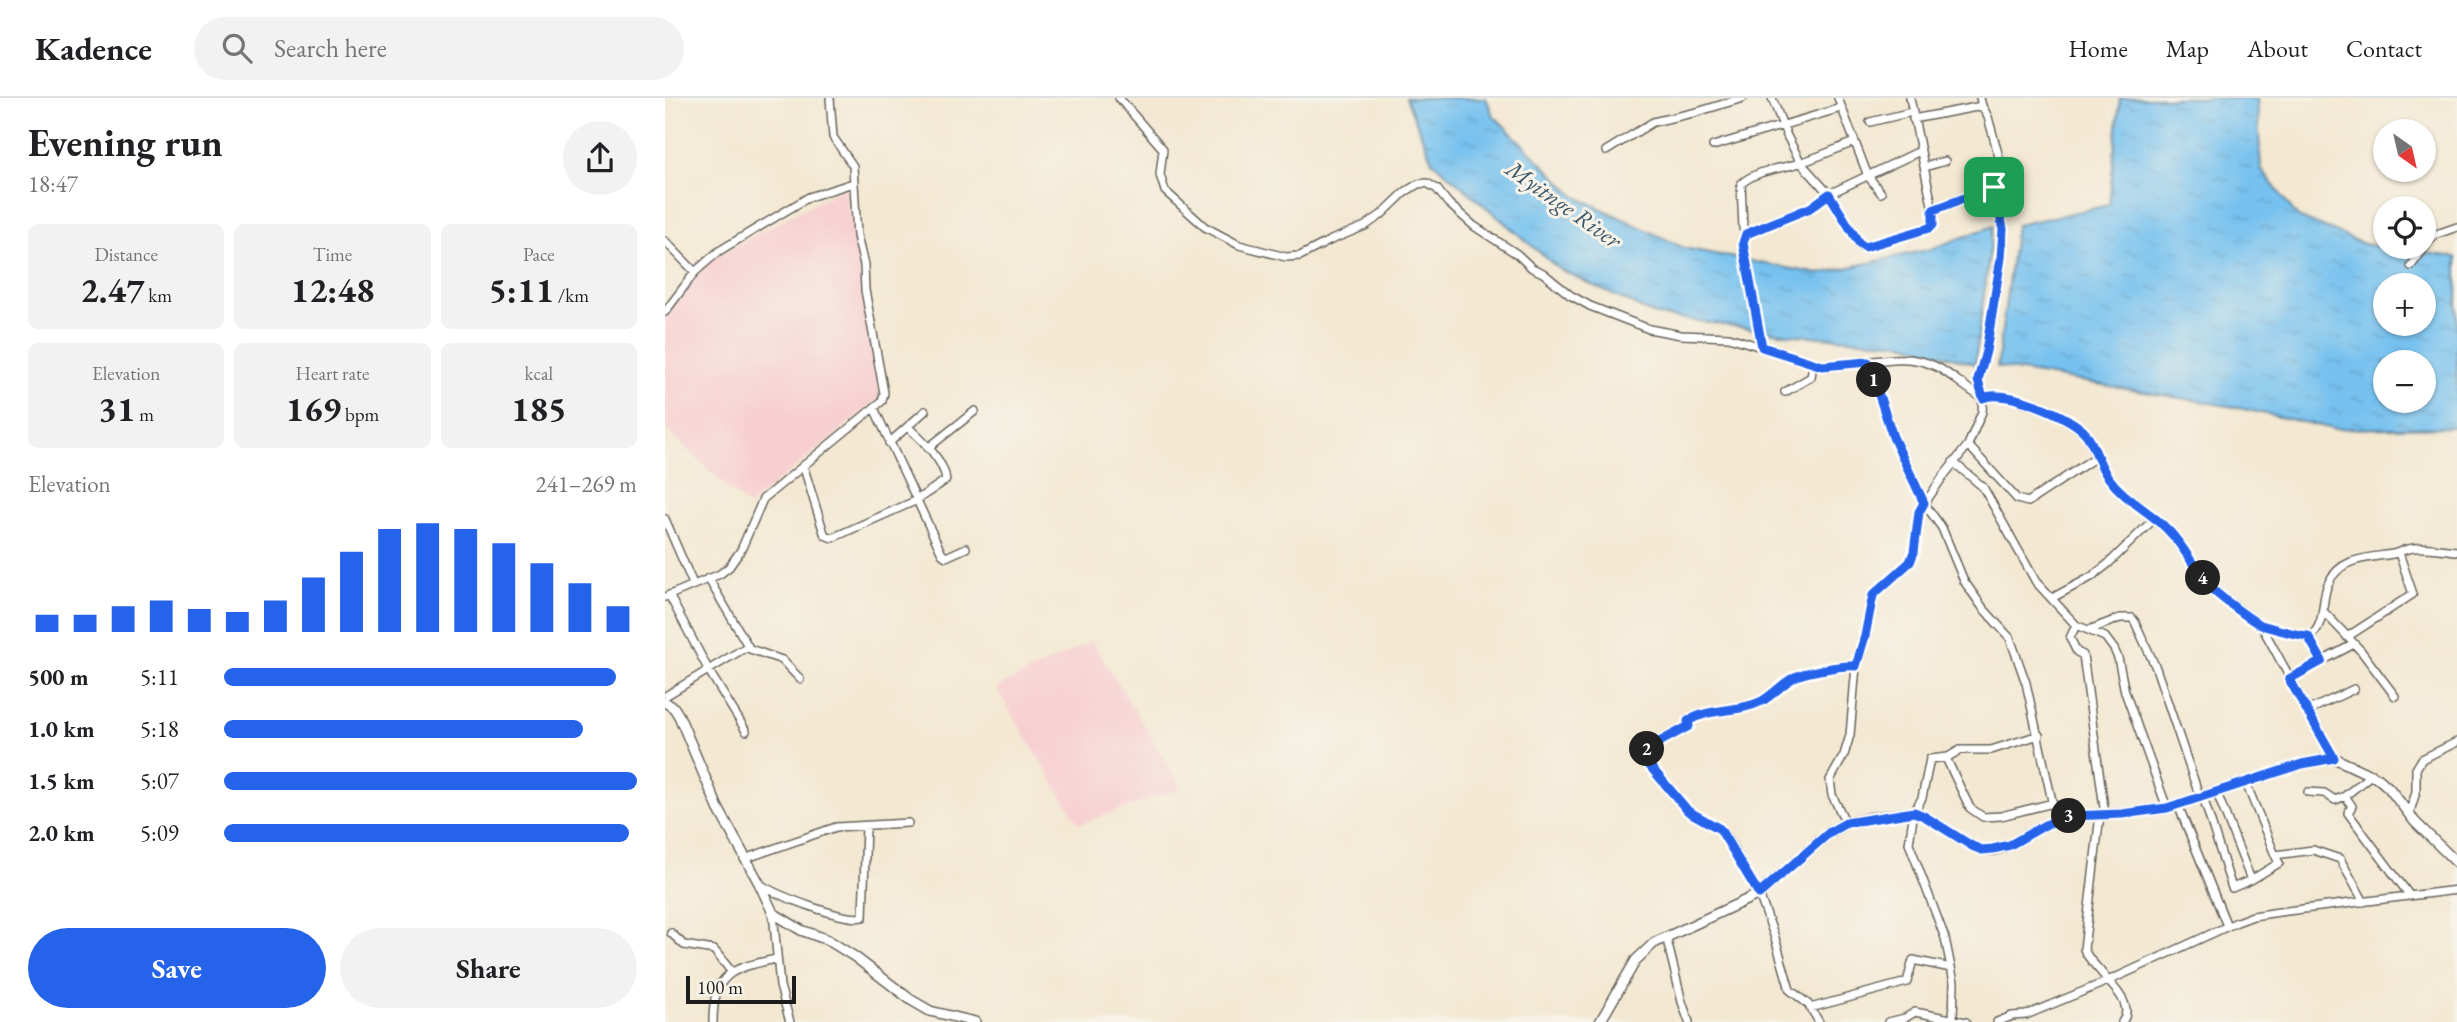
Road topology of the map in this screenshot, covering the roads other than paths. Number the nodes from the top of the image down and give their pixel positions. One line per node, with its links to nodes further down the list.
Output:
1 (830, 98): 21 (street)
2 (1119, 98): 32 (street)
3 (1743, 98): 15 (street)
4 (1772, 98): 12 (street)
5 (1837, 98): 9 (street)
6 (1901, 98): 7 (street)
7 (1910, 100): 10 (street)
8 (1981, 102): 10 (street); 22 (street)
9 (1841, 108): 12 (street); 13 (street)
10 (1913, 116): 11 (street); 16 (street)
11 (1870, 122)
12 (1784, 127): 14 (street); 18 (street)
13 (1854, 142): 18 (street); 20 (street)
14 (1713, 146)
15 (1606, 151)
16 (1920, 151): 19 (street); 20 (street)
17 (1945, 162): 19 (street)
18 (1801, 163): 24 (street); 27 (street)
19 (1925, 167): 25 (street)
20 (1868, 176): 23 (street); 24 (street)
21 (853, 183): 30 (street); 37 (street)
22 (1994, 187): 25 (street); 36 (street)
23 (1881, 193)
24 (1829, 194): 25 (street); 27 (street)
25 (1933, 210)
26 (2457, 227): 29 (street)
27 (1746, 234): 32 (street)
28 (665, 241): 30 (street)
29 (2411, 266)
30 (695, 272): 31 (street)
31 (665, 312)
32 (1762, 347): 34 (street)
33 (1868, 362): 34 (street); 36 (street); 48 (street)
34 (1813, 364): 35 (street)
35 (1785, 392)
36 (1983, 398): 42 (street); 44 (street)
37 (874, 408): 41 (street); 46 (street)
38 (925, 411): 40 (street)
39 (975, 411): 43 (street)
40 (908, 426): 41 (street); 43 (street)
41 (889, 443): 47 (street)
42 (1968, 444): 44 (street); 45 (street)
43 (929, 448): 47 (street)
44 (2096, 457): 50 (street)
45 (1953, 462): 48 (street); 59 (street)
46 (803, 465): 47 (street); 56 (street)
47 (915, 501): 53 (street)
48 (1924, 503): 69 (street); 78 (street)
49 (665, 519): 51 (street)
50 (2154, 519): 59 (street); 62 (street)
51 (674, 540): 52 (street); 57 (street)
52 (665, 545)
53 (967, 548)
54 (2457, 551): 55 (street)
55 (2399, 553): 60 (street); 65 (street)
56 (708, 578): 57 (street); 67 (street)
57 (693, 584): 58 (street)
58 (667, 596): 70 (street)
59 (2052, 598): 61 (street)
60 (2322, 611): 64 (street); 65 (street)
61 (2076, 625): 63 (street); 92 (street)
62 (2261, 625): 64 (street); 72 (street)
63 (2088, 630): 87 (street); 90 (street)
64 (2308, 636): 68 (street)
65 (2347, 637): 66 (street)
66 (2354, 644): 68 (street); 74 (street)
67 (747, 648): 70 (street); 71 (street)
68 (2322, 661): 72 (street)
69 (1856, 666): 96 (street); 104 (street)
70 (709, 671): 75 (street); 77 (street)
71 (800, 679)
72 (2289, 679): 76 (street)
73 (2354, 689): 76 (street)
74 (2395, 696)
75 (666, 698): 99 (street)
76 (2307, 711): 81 (street)
77 (746, 732)
78 (2039, 735): 80 (street); 88 (street)
79 (2457, 743): 93 (street)
80 (1946, 758): 88 (street); 91 (street)
81 (2334, 758): 82 (street); 83 (street)
82 (2372, 774): 86 (street); 93 (street)
83 (2246, 783): 85 (street); 98 (street)
84 (2308, 792): 86 (street)
85 (2217, 793): 87 (street); 101 (street)
86 (2344, 796): 105 (street)
87 (2201, 798): 89 (street); 101 (street)
88 (2053, 803): 94 (street)
89 (2178, 805): 90 (street); 108 (street)
90 (2167, 808): 92 (street)
91 (1914, 812): 94 (street); 96 (street); 112 (street)
92 (2103, 815): 94 (street); 114 (street)
93 (2409, 815): 100 (street)
94 (2060, 820)
95 (908, 823): 97 (street)
96 (1846, 823): 104 (street)
97 (866, 826): 99 (street); 102 (street)
98 (2275, 855): 101 (street); 106 (street)
99 (744, 859): 102 (street)
100 (2457, 863)
101 (2251, 880)
102 (759, 883): 107 (street)
103 (2457, 890): 105 (street)
104 (1759, 894): 110 (street); 115 (street)
105 (2410, 897): 106 (street)
106 (2364, 902): 108 (street)
107 (773, 914): 111 (street); 119 (street)
108 (2227, 926): 114 (street)
109 (671, 933): 113 (street)
110 (1666, 936): 120 (street); 121 (street)
111 (776, 958): 113 (street); 118 (street)
112 (1951, 968): 115 (street); 116 (street)
113 (731, 971): 117 (street)
114 (2108, 981): 125 (street); 126 (street)
115 (1810, 1008): 122 (street)
116 (1953, 1021): 123 (street); 124 (street)
117 (713, 1022)
118 (790, 1022)
119 (975, 1022)
120 (1601, 1022)
121 (1689, 1022)
122 (1819, 1022)
123 (1888, 1022)
124 (1966, 1022)
125 (1997, 1022)
126 (2122, 1022)

